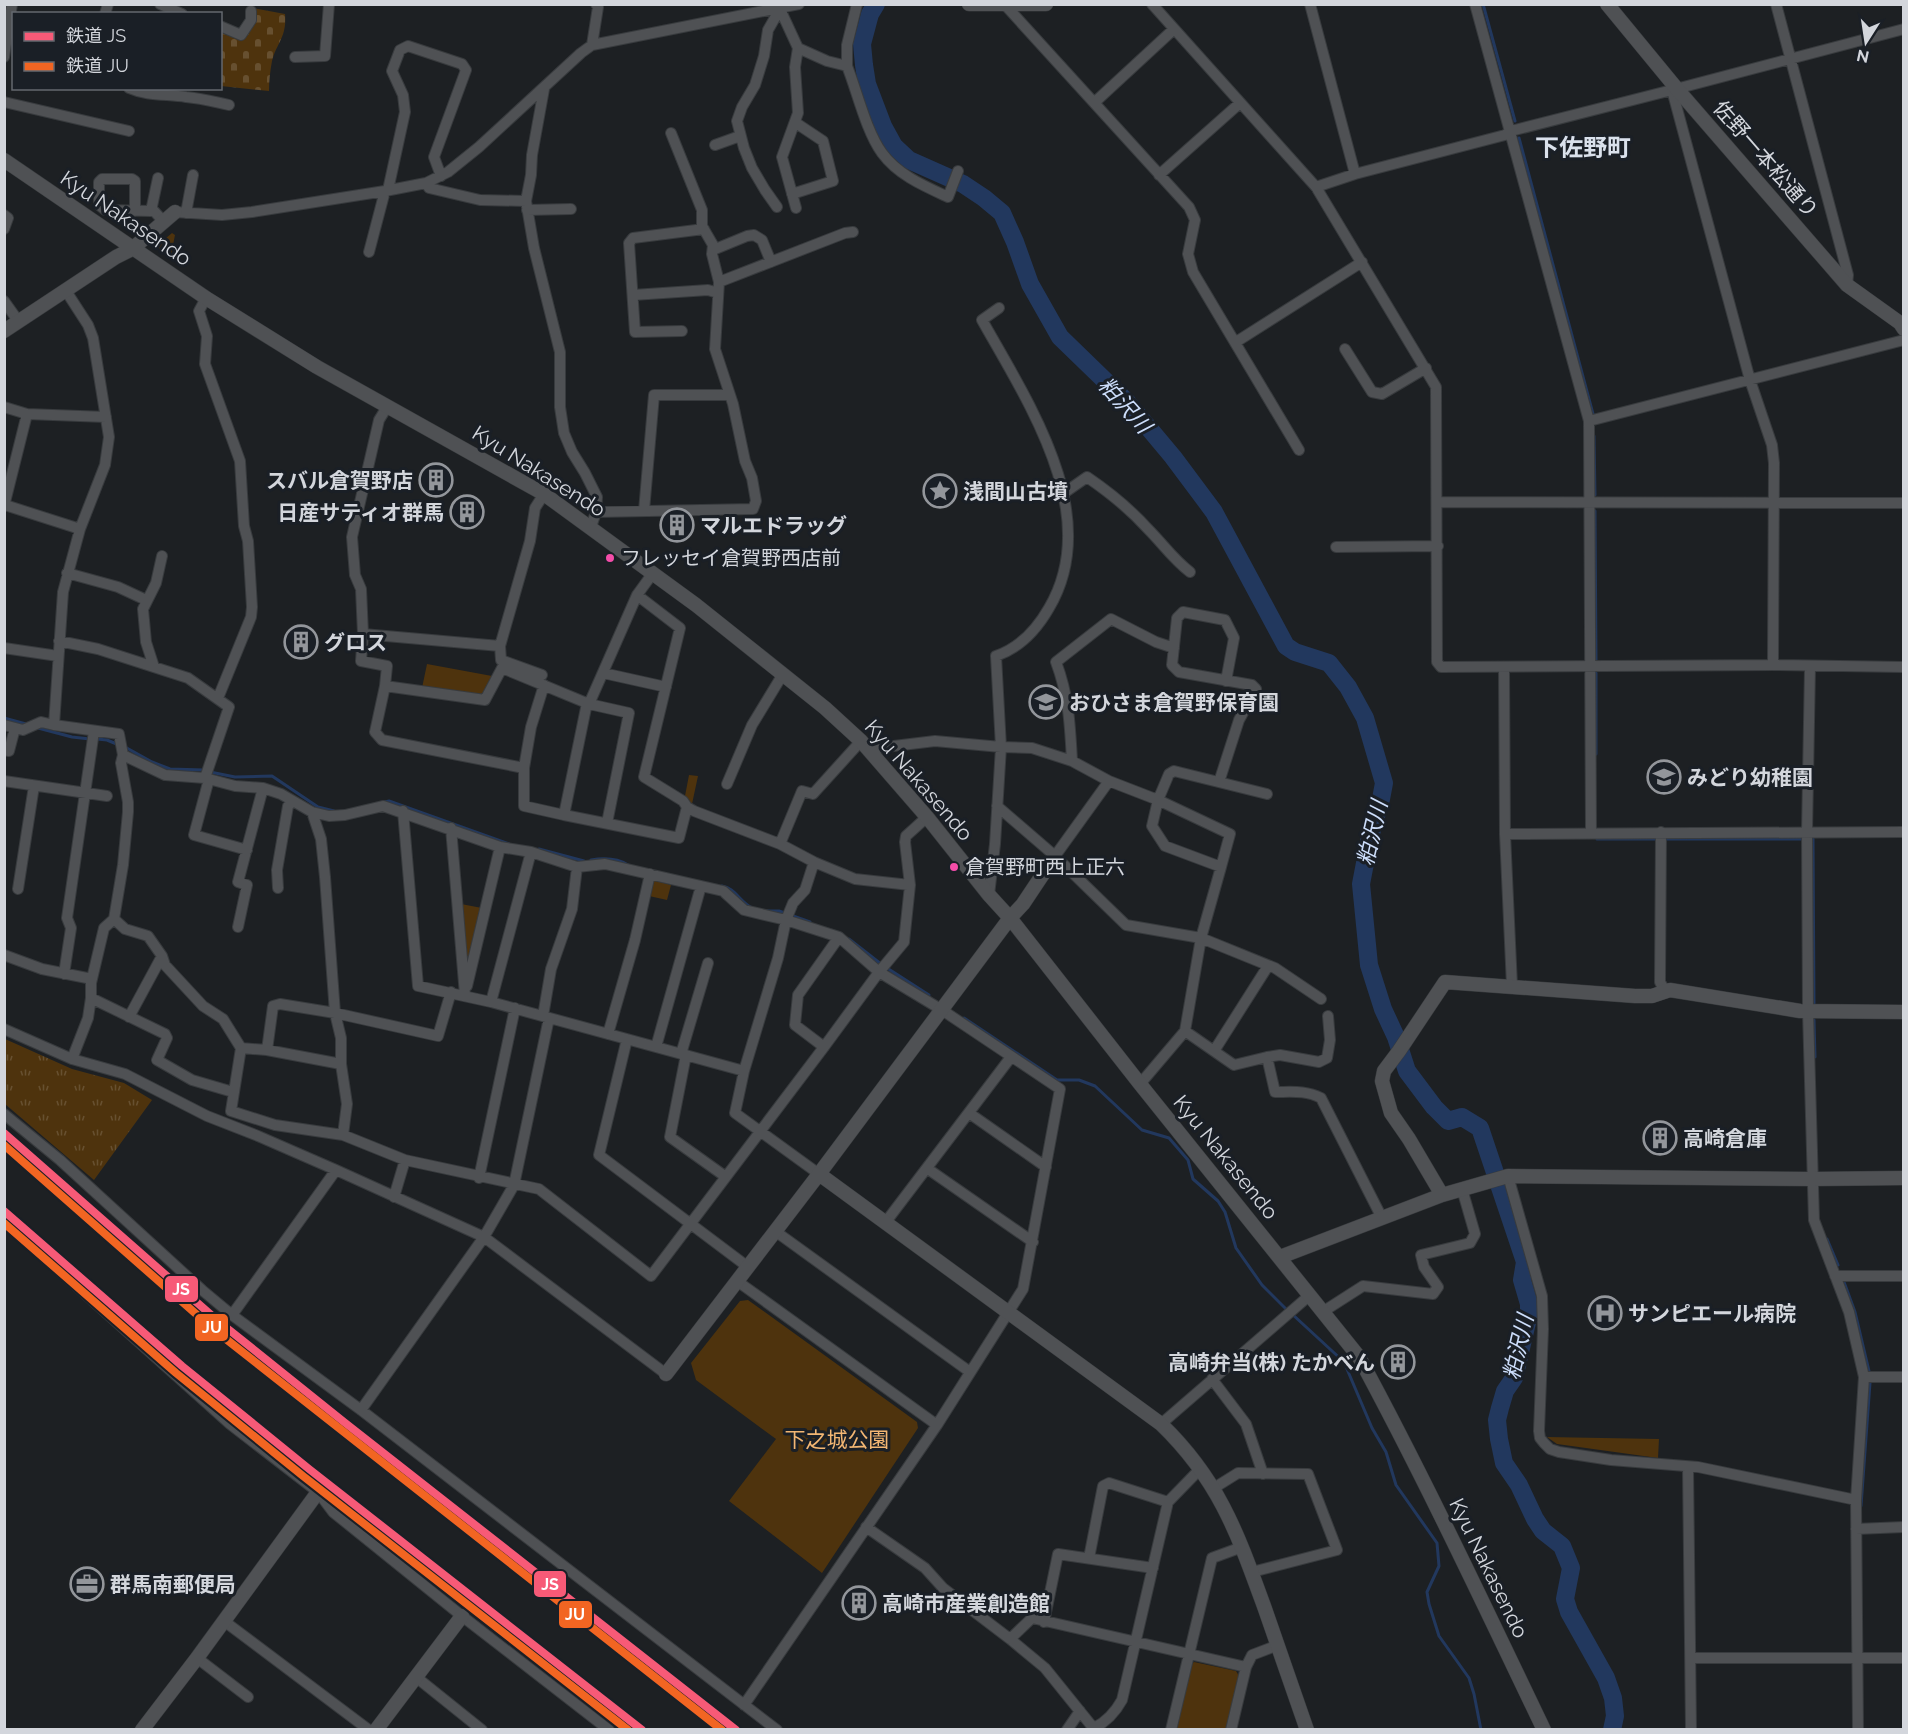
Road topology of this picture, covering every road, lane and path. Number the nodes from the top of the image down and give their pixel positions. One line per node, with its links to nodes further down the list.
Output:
1 (12, 4): 21 (street)
2 (160, 4): 17 (street)
3 (329, 4): 25 (street)
4 (799, 4): 15 (street)
5 (857, 4): 27 (street)
6 (969, 4): 14 (street)
7 (1046, 4): 14 (street)
8 (1152, 4): 19 (street)
9 (1310, 4): 43 (street)
10 (1475, 4): 37 (street)
11 (1607, 4): 29 (street, 佐野一本松通り)
12 (1776, 4): 26 (street)
13 (596, 5): 22 (street)
14 (1006, 6): 32 (street)
15 (780, 9): 22 (street); 23 (street); 39 (street)
16 (251, 11): 18 (street)
17 (178, 12)
18 (222, 27)
19 (1174, 29): 32 (street); 33 (street)
20 (1904, 29): 26 (street)
21 (9, 32): 24 (street)
22 (592, 45): 28 (street)
23 (798, 48): 27 (street); 35 (street)
24 (4, 57)
25 (295, 57)
26 (1791, 59): 29 (street); 69 (street)
27 (848, 66): 42 (street)
28 (544, 89): 45 (street); 52 (street)
29 (1674, 89): 37 (street); 69 (street, 佐野一本松通り); 84 (street)
30 (132, 90): 34 (street)
31 (4, 102): 36 (street)
32 (1095, 102): 46 (street)
33 (1240, 103): 46 (street); 49 (street)
34 (229, 105)
35 (796, 123): 51 (street); 51 (street)
36 (129, 131)
37 (1511, 131): 43 (street); 90 (street)
38 (671, 133): 61 (street)
39 (740, 136): 40 (street); 53 (street)
40 (715, 145)
41 (4, 159): 63 (street, Kyu Nakasendo)
42 (958, 171)
43 (1355, 174): 49 (street)
44 (193, 176): 59 (street)
45 (441, 176): 48 (street); 50 (street)
46 (1159, 176): 81 (street)
47 (158, 178): 57 (street)
48 (426, 183): 50 (street); 52 (street)
49 (1316, 187): 67 (street)
50 (386, 191): 59 (street); 65 (street)
51 (792, 194): 54 (street)
52 (526, 206): 55 (street); 100 (street)
53 (777, 207)
54 (796, 208)
55 (571, 209)
56 (135, 211): 57 (street)
57 (151, 212): 59 (street)
58 (4, 215): 60 (street)
59 (175, 215): 63 (street)
60 (4, 229)
61 (704, 229): 64 (street); 72 (street)
62 (853, 232): 66 (street)
63 (132, 249): 70 (street); 73 (street, Kyu Nakasendo)
64 (713, 250): 66 (street); 68 (street)
65 (369, 252)
66 (771, 262): 68 (street)
67 (1362, 262): 81 (street); 83 (street)
68 (719, 282): 71 (street)
69 (1847, 285): 77 (street, 佐野一本松通り)
70 (66, 291): 76 (street); 89 (street)
71 (718, 293): 72 (street); 85 (street)
72 (633, 295): 79 (street)
73 (206, 298): 87 (street, Kyu Nakasendo); 129 (street)
74 (4, 301): 76 (street)
75 (999, 308): 92 (street)
76 (19, 322): 78 (street)
77 (1902, 326)
78 (4, 331)
79 (682, 331)
80 (1904, 340): 84 (street)
81 (1236, 342): 91 (street)
82 (1345, 349): 83 (street)
83 (1426, 368): 94 (street)
84 (1750, 380): 90 (street); 95 (street)
85 (730, 395): 99 (street); 99 (street)
86 (4, 407): 88 (street)
87 (387, 407): 93 (street, Kyu Nakasendo); 111 (street)
88 (27, 414): 89 (street); 98 (street)
89 (106, 417): 102 (street)
90 (1590, 422): 96 (street)
91 (1299, 450)
92 (1064, 493): 106 (street); 135 (street)
93 (544, 494): 101 (street, Kyu Nakasendo); 113 (street)
94 (1438, 502): 96 (street); 103 (street)
95 (1774, 502): 96 (street); 97 (street); 117 (street)
96 (1589, 503): 119 (street)
97 (1904, 503)
98 (5, 506): 102 (street)
99 (644, 511): 100 (street)
100 (596, 512): 101 (street)
101 (591, 527): 108 (street, Kyu Nakasendo)
102 (80, 529): 107 (street)
103 (1438, 546): 104 (street); 122 (street)
104 (1336, 547)
105 (162, 556): 110 (street)
106 (1190, 572)
107 (67, 573): 110 (street); 112 (street)
108 (653, 573): 109 (street); 124 (street, Kyu Nakasendo)
109 (637, 596): 123 (street); 128 (street)
110 (146, 600): 118 (street)
111 (363, 634): 113 (street); 127 (street)
112 (59, 641): 116 (street); 118 (street)
113 (500, 646): 125 (street)
114 (4, 648): 116 (street)
115 (1174, 648): 126 (street); 126 (street); 138 (street)
116 (58, 656): 131 (street)
117 (1773, 665): 119 (street); 120 (street)
118 (154, 667): 129 (street)
119 (1590, 667): 122 (street); 164 (street)
120 (1810, 667): 121 (street); 162 (street)
121 (1904, 667)
122 (1504, 668): 163 (street)
123 (603, 673): 128 (street); 130 (street)
124 (783, 674): 134 (street, Kyu Nakasendo); 144 (street)
125 (543, 680): 127 (street); 130 (street); 139 (street)
126 (1226, 681): 143 (street)
127 (385, 686): 139 (street)
128 (666, 687): 153 (street)
129 (218, 698): 140 (street)
130 (588, 704): 156 (street); 158 (street)
131 (54, 725): 132 (street); 133 (street)
132 (10, 726): 136 (street)
133 (94, 730): 137 (street); 147 (street)
134 (865, 745): 135 (street); 157 (street, Kyu Nakasendo); 165 (street)
135 (1001, 747): 138 (street); 152 (street)
136 (4, 750)
137 (122, 753): 140 (street); 180 (street)
138 (1072, 761): 142 (street)
139 (525, 768): 156 (street)
140 (207, 779): 146 (street); 167 (street)
141 (4, 781): 145 (street)
142 (1109, 781): 150 (street); 169 (street)
143 (1219, 782): 148 (street); 150 (street)
144 (727, 783)
145 (34, 786): 147 (street); 177 (street)
146 (263, 788): 151 (street); 167 (street)
147 (85, 792): 149 (street); 190 (street)
148 (1267, 794)
149 (107, 796)
150 (1158, 800): 172 (street); 172 (street)
151 (293, 801): 155 (street); 176 (street)
152 (997, 806): 169 (street); 178 (street)
153 (687, 807): 158 (street); 165 (street)
154 (403, 811): 155 (street); 159 (street); 194 (street)
155 (312, 812): 201 (street)
156 (564, 814): 158 (street)
157 (927, 817): 174 (street); 178 (street, Kyu Nakasendo)
158 (607, 823)
159 (451, 828): 166 (street); 195 (street)
160 (1661, 832): 162 (street); 164 (street); 193 (street)
161 (1904, 832): 162 (street)
162 (1807, 833): 202 (street)
163 (1505, 834): 164 (street); 192 (street)
164 (1591, 834)
165 (780, 844): 170 (street)
166 (500, 847): 168 (street); 195 (street)
167 (247, 850): 182 (street)
168 (531, 852): 171 (street); 198 (street)
169 (1055, 856): 179 (street); 184 (street)
170 (814, 862): 174 (street); 181 (street)
171 (577, 867): 173 (street); 206 (street)
172 (1221, 867): 184 (street)
173 (650, 874): 175 (street); 209 (street)
174 (910, 885): 189 (street)
175 (701, 886): 181 (street); 211 (street)
176 (278, 888)
177 (18, 889)
178 (989, 895): 179 (street, Kyu Nakasendo)
179 (1010, 918): 200 (street); 222 (street, Kyu Nakasendo)
180 (114, 919): 186 (street); 191 (street)
181 (786, 920): 183 (street); 221 (street)
182 (238, 927)
183 (840, 938): 189 (street); 212 (street)
184 (1201, 938): 188 (street); 208 (street)
185 (4, 955): 190 (street)
186 (162, 956): 205 (street); 213 (street)
187 (708, 963): 216 (street)
188 (1268, 966): 197 (street); 215 (street)
189 (879, 972): 200 (street); 212 (street)
190 (64, 974): 191 (street)
191 (92, 979): 196 (street)
192 (1512, 986): 193 (street); 240 (street)
193 (1665, 991): 202 (street)
194 (451, 992): 195 (street); 201 (street)
195 (465, 995): 198 (street)
196 (91, 998): 205 (street); 219 (street)
197 (1321, 999)
198 (491, 1002): 199 (street)
199 (515, 1008): 206 (street); 233 (street)
200 (942, 1010): 217 (street); 232 (street)
201 (335, 1012): 214 (street); 220 (street)
202 (1808, 1012): 203 (street); 237 (street)
203 (1904, 1012)
204 (1328, 1016): 218 (street)
205 (129, 1017): 223 (street)
206 (546, 1017): 209 (street); 238 (street)
207 (4, 1029): 219 (street)
208 (1185, 1031): 215 (street); 222 (street)
209 (608, 1034): 210 (street)
210 (627, 1039): 211 (street); 245 (street)
211 (656, 1047): 216 (street)
212 (824, 1047): 226 (street)
213 (241, 1048): 214 (street); 223 (street)
214 (267, 1050): 220 (street)
215 (1214, 1051): 218 (street)
216 (683, 1055): 221 (street); 234 (street)
217 (1011, 1057): 224 (street); 229 (street)
218 (1267, 1057): 242 (street)
219 (72, 1059): 231 (street)
220 (341, 1064): 227 (street)
221 (744, 1071): 226 (street)
222 (1140, 1084): 249 (street, Kyu Nakasendo)
223 (233, 1092): 227 (street)
224 (969, 1113): 229 (street); 230 (street)
225 (4, 1114): 257 (street)
226 (760, 1132): 232 (street); 234 (street)
227 (344, 1135): 228 (street)
228 (405, 1160): 233 (street); 241 (street)
229 (1046, 1167): 248 (street)
230 (928, 1169): 244 (street); 248 (street)
231 (336, 1170): 241 (street); 257 (street)
232 (819, 1174): 244 (street); 246 (street)
233 (478, 1178): 238 (street)
234 (726, 1178): 245 (street)
235 (1499, 1178): 237 (street); 239 (street); 266 (street)
236 (1904, 1178): 237 (street)
237 (1812, 1179): 251 (street)
238 (514, 1185): 245 (street); 247 (street)
239 (1462, 1189): 240 (street); 255 (street)
240 (1442, 1195): 242 (street)
241 (394, 1197): 247 (street)
242 (1382, 1218): 249 (street)
243 (4, 1221): 270 (street)
244 (885, 1223): 256 (street)
245 (690, 1225): 250 (street)
246 (776, 1231): 250 (street); 258 (street)
247 (484, 1237): 259 (street); 263 (street)
248 (1032, 1242): 256 (street)
249 (1280, 1257): 254 (street, Kyu Nakasendo)
250 (748, 1267): 253 (street)
251 (1835, 1276): 252 (street); 260 (street)
252 (1904, 1276)
253 (737, 1281): 259 (street); 264 (street)
254 (1310, 1295): 255 (street, Kyu Nakasendo); 262 (street)
255 (1324, 1311): 307 (street, Kyu Nakasendo)
256 (1010, 1312): 258 (street); 265 (street)
257 (232, 1315): 263 (street)
258 (970, 1372): 264 (street)
259 (666, 1374)
260 (1864, 1377): 261 (street); 271 (street)
261 (1904, 1377)
262 (1212, 1379): 265 (street); 268 (street)
263 (361, 1410): 294 (street)
264 (937, 1425): 273 (street)
265 (1161, 1425): 267 (street)
266 (1688, 1467): 271 (street); 288 (street)
267 (1201, 1468): 269 (street); 272 (street)
268 (1263, 1474): 269 (street); 279 (street)
269 (1214, 1488): 276 (street)
270 (318, 1492): 280 (street); 281 (street)
271 (1856, 1500): 275 (street)
272 (1168, 1502): 277 (street); 278 (street)
273 (866, 1527): 283 (street); 294 (street)
274 (1904, 1527): 275 (street)
275 (1856, 1528): 289 (street)
276 (1242, 1546): 279 (street); 286 (street)
277 (1089, 1558): 278 (street); 282 (street)
278 (1154, 1568): 284 (street)
279 (1252, 1572): 285 (street)
280 (462, 1616): 292 (street); 301 (street)
281 (224, 1621): 287 (street); 298 (street)
282 (1044, 1622): 283 (street); 284 (street)
283 (1010, 1639): 295 (street)
284 (1136, 1642): 286 (street); 296 (street)
285 (1278, 1645): 291 (street); 306 (street)
286 (1188, 1655): 291 (street); 304 (street)
287 (197, 1658): 293 (street); 297 (street)
288 (1691, 1658): 289 (street); 308 (street)
289 (1857, 1658): 290 (street); 309 (street)
290 (1904, 1658)
291 (1246, 1667): 305 (street)
292 (416, 1677): 299 (street); 300 (street)
293 (248, 1697)
294 (744, 1705): 302 (street)
295 (1080, 1712): 296 (street); 303 (street)
296 (1094, 1729)
297 (142, 1730)
298 (369, 1730)
299 (376, 1730)
300 (482, 1730)
301 (609, 1730)
302 (777, 1730)
303 (1067, 1730)
304 (1171, 1730)
305 (1231, 1730)
306 (1307, 1730)
307 (1544, 1730)
308 (1691, 1730)
309 (1858, 1730)

